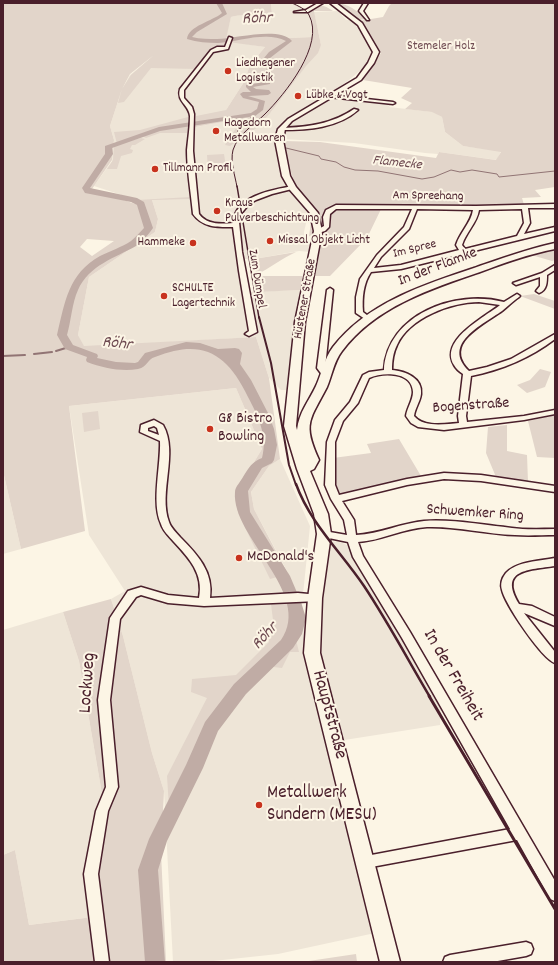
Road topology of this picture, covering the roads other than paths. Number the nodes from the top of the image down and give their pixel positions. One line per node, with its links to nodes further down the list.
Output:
1 (321, 3): 4 (street)
2 (333, 3): 5 (main road)
3 (366, 3): 5 (street)
4 (296, 12)
5 (357, 21): 7 (main road)
6 (230, 40): 16 (street)
7 (331, 96): 8 (street); 10 (main road)
8 (393, 103)
9 (356, 110): 10 (street)
10 (283, 128): 11 (main road, Hüstener Straße)
11 (293, 188): 16 (street, Zum Dümpel); 18 (main road, Hüstener Straße)
12 (555, 206): 15 (street, Am Spreehang)
13 (415, 208): 14 (street, Am Spreehang); 18 (street, Am Spreehang); 23 (street)
14 (476, 208): 15 (street, Am Spreehang); 21 (street)
15 (525, 208): 19 (street)
16 (236, 225): 33 (street, Zum Dümpel)
17 (555, 229): 19 (street, Im Spree)
18 (318, 231): 41 (main road, Hüstener Straße)
19 (520, 236): 21 (street, Im Spree)
20 (555, 246): 32 (main road, In der Flamke)
21 (463, 251): 23 (street, Im Spree)
22 (555, 267): 24 (street)
23 (369, 270): 32 (street)
24 (544, 274): 25 (street); 26 (street)
25 (531, 278): 26 (street); 27 (street)
26 (544, 282): 29 (street)
27 (516, 283)
28 (330, 290): 36 (street)
29 (539, 291)
30 (517, 296): 31 (street)
31 (506, 305): 35 (street); 37 (street)
32 (368, 319): 36 (main road, In der Flamke)
33 (249, 334)
34 (555, 336): 37 (street)
35 (388, 370): 39 (street, Bogenstraße); 43 (street, In der Freiheit)
36 (326, 374): 41 (main road, In der Flamke)
37 (467, 374): 39 (street)
38 (555, 412): 39 (street, Bogenstraße)
39 (464, 425)
40 (164, 440): 49 (street)
41 (303, 469): 45 (main road, Hüstener Straße)
42 (555, 489): 43 (street, Schwemker Ring)
43 (336, 499): 46 (street, In der Freiheit)
44 (555, 532): 46 (street, Schwemker Ring)
45 (324, 534): 46 (street, Schwemker Ring); 48 (main road, Hauptstraße)
46 (352, 539): 53 (street, In der Freiheit)
47 (555, 562): 50 (street)
48 (307, 597): 49 (street, Lockweg); 54 (main road, Hauptstraße)
49 (204, 602): 57 (street, Lockweg)
50 (517, 608): 51 (street); 52 (street)
51 (555, 622)
52 (555, 659)
53 (520, 833): 54 (street); 55 (street, In der Freiheit)
54 (366, 862): 58 (main road, Hauptstraße)
55 (555, 894)
56 (526, 948): 59 (street)
57 (102, 962)
58 (390, 962)
59 (450, 962)

